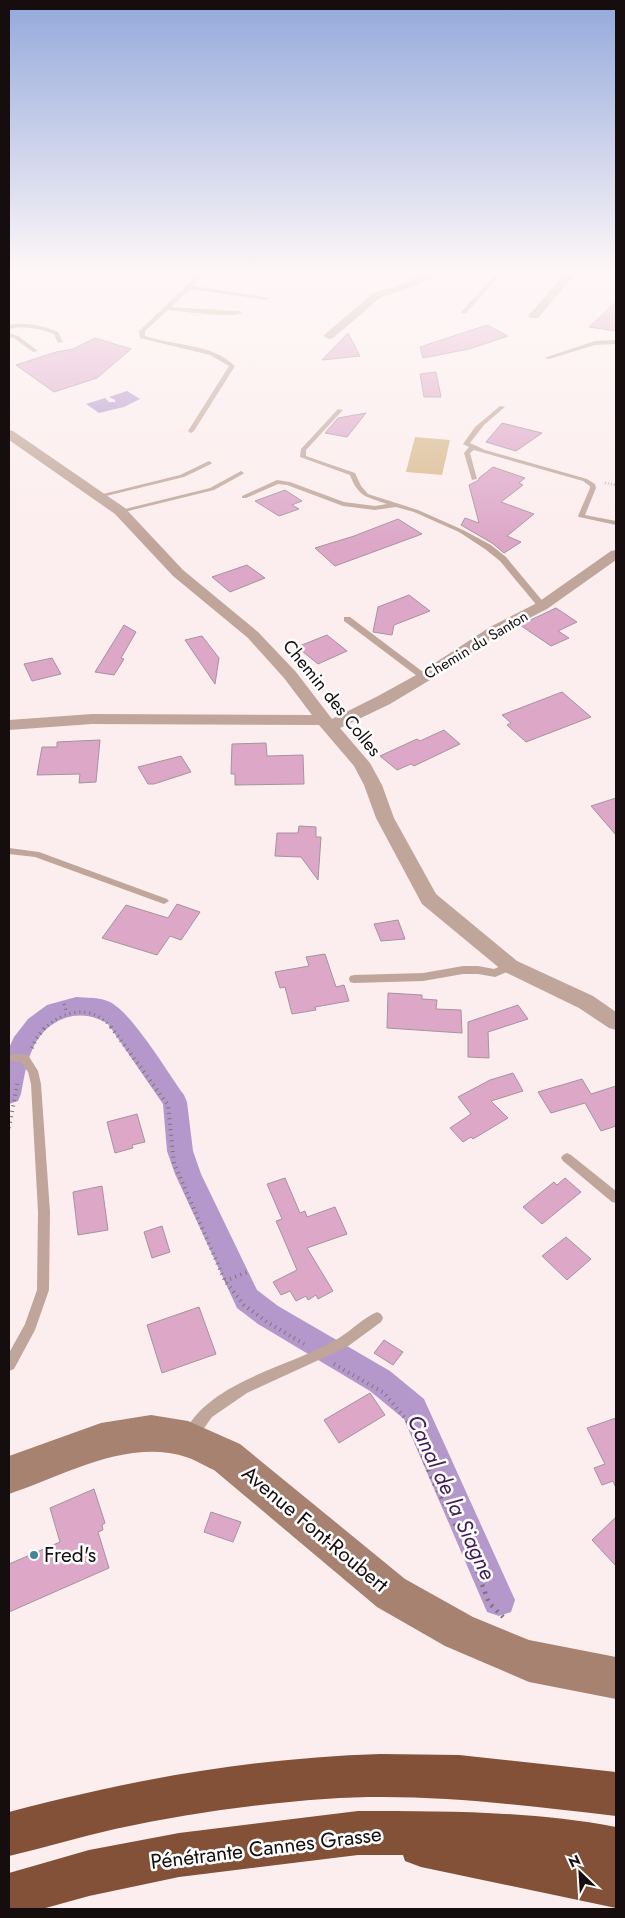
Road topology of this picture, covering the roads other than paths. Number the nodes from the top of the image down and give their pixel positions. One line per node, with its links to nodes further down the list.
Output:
1 (229, 364): 4 (lane)
2 (502, 407): 6 (lane)
3 (340, 410): 12 (lane)
4 (191, 431)
5 (9, 434): 10 (street, Chemin des Colles)
6 (473, 447): 9 (lane); 14 (lane)
7 (209, 463): 10 (lane)
8 (241, 473): 13 (lane)
9 (474, 479)
10 (98, 496): 13 (street, Chemin des Colles)
11 (244, 497): 12 (lane)
12 (397, 505): 16 (lane)
13 (120, 511): 19 (street, Chemin des Colles)
14 (616, 523)
15 (616, 554): 16 (street, Chemin du Santon)
16 (542, 606): 18 (street, Chemin du Santon)
17 (347, 619): 18 (lane)
18 (424, 677): 19 (street, Chemin du Santon)
19 (327, 723): 20 (street, Chemin du Santon); 23 (street, Chemin des Colles)
20 (12, 724)
21 (9, 851): 22 (lane)
22 (164, 901)
23 (510, 966): 24 (lane); 25 (street, Chemin des Colles)
24 (354, 979)
25 (616, 1022)
26 (22, 1060): 30 (lane)
27 (567, 1158): 28 (lane)
28 (616, 1198)
29 (376, 1318): 31 (lane)
30 (9, 1364)
31 (188, 1439): 32 (main road, Avenue Font-Roubert); 33 (main road, Avenue Font-Roubert)
32 (9, 1475)
33 (616, 1678)
34 (616, 1794): 36 (highway)
35 (358, 1833): 37 (highway, Pénétrante Cannes Grasse); 38 (highway); 39 (highway, Pénétrante Cannes Grasse)
36 (9, 1834)
37 (616, 1849)
38 (616, 1885)
39 (9, 1896)

